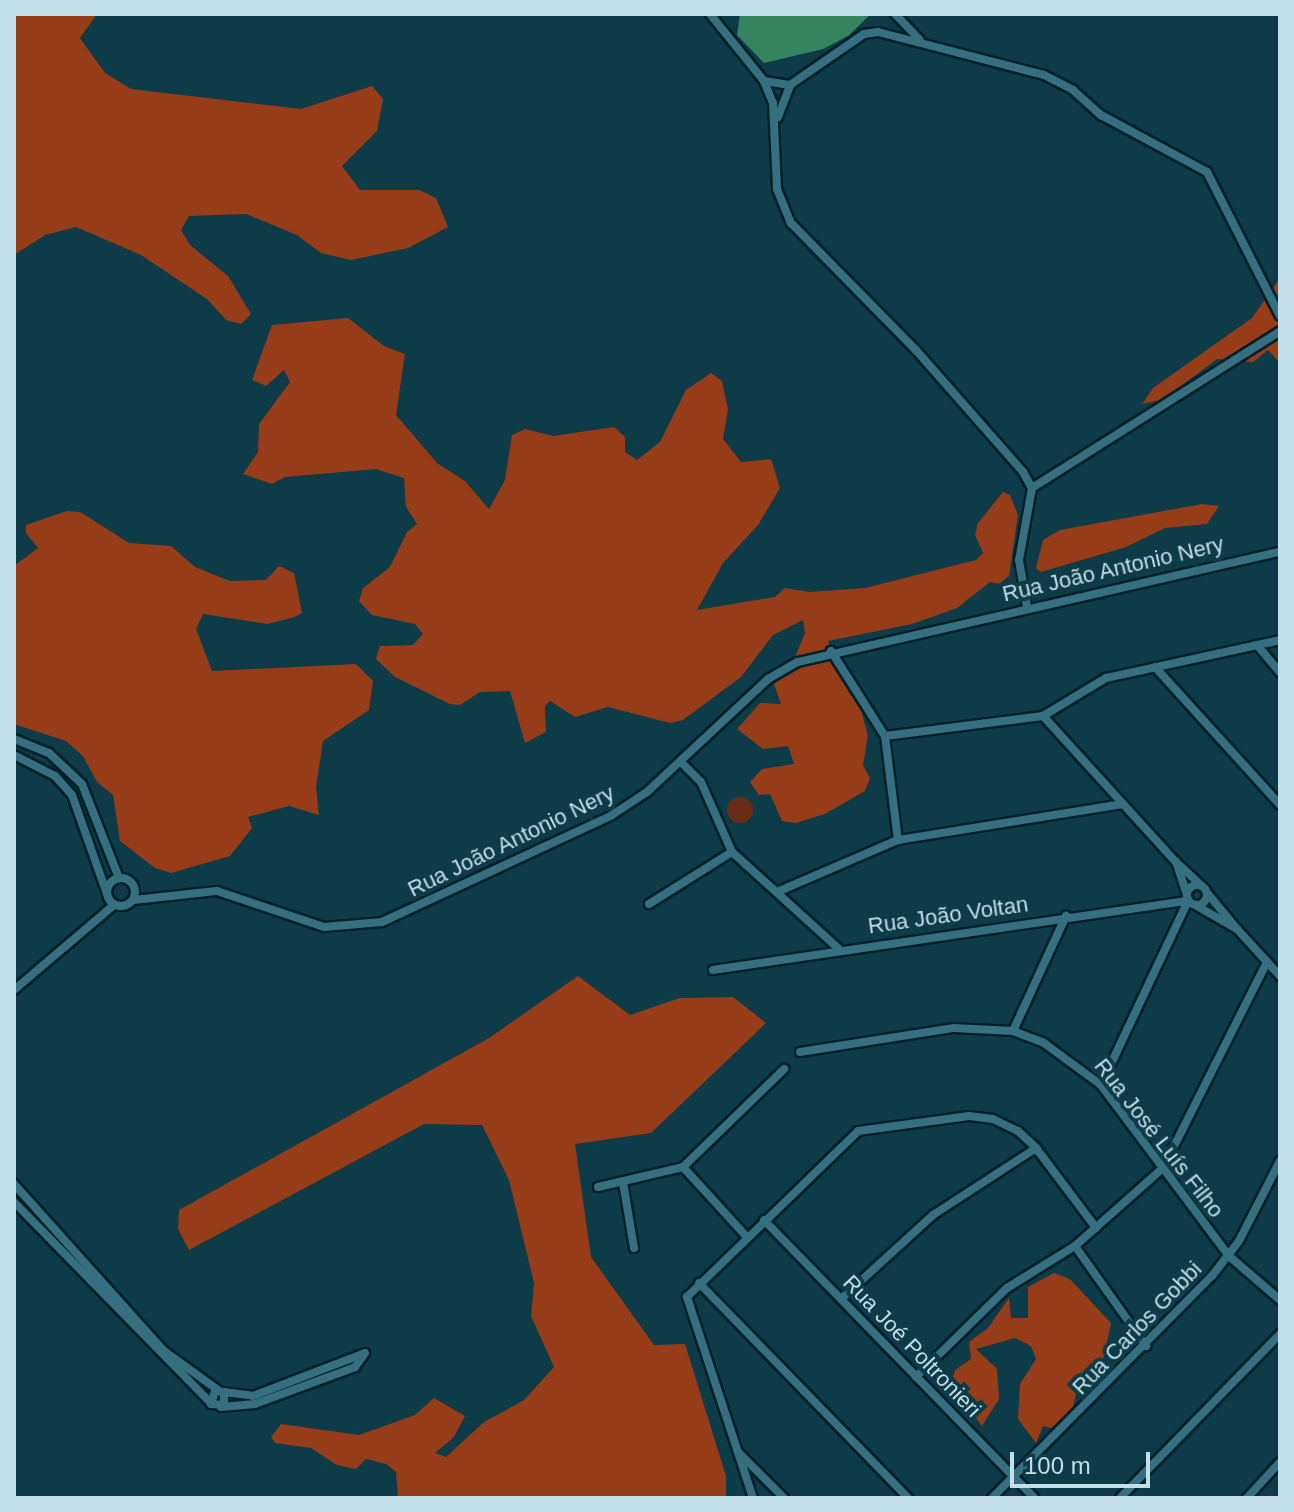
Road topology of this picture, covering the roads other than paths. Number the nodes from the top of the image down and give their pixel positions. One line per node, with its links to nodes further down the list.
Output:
1 (710, 14): 4 (street)
2 (895, 14): 3 (street)
3 (921, 41): 5 (street); 7 (street)
4 (764, 81): 5 (street); 6 (street)
5 (790, 85): 6 (street)
6 (775, 133): 9 (street)
7 (1280, 316)
8 (1280, 331): 9 (street)
9 (1032, 488): 11 (street)
10 (1280, 552): 11 (street, Rua João Antonio Nery)
11 (1027, 607): 14 (street, Rua João Antonio Nery)
12 (1280, 640): 13 (street)
13 (1257, 645): 15 (street); 16 (street)
14 (831, 651): 18 (street); 21 (street, Rua João Antonio Nery)
15 (1155, 667): 17 (street); 23 (street)
16 (1280, 672)
17 (1043, 716): 18 (street); 22 (street)
18 (885, 736): 24 (street)
19 (14, 739): 27 (street)
20 (14, 755): 30 (street)
21 (681, 762): 25 (street); 32 (street, Rua João Antonio Nery)
22 (1122, 804): 24 (street); 26 (street)
23 (1280, 805)
24 (898, 840): 29 (street)
25 (732, 852): 29 (street); 34 (street)
26 (1176, 862): 28 (street); 33 (street)
27 (119, 878): 30 (street); 32 (street)
28 (1202, 886): 31 (street); 33 (street)
29 (777, 892): 38 (street)
30 (107, 894): 35 (street)
31 (1208, 894): 33 (street); 37 (street)
32 (134, 900): 35 (street, Rua João Antonio Nery)
33 (1191, 900): 36 (street, Rua João Voltan); 37 (street); 46 (street)
34 (649, 904)
35 (114, 905): 42 (street)
36 (1066, 916): 38 (street, Rua João Voltan); 43 (street)
37 (1237, 929): 39 (street)
38 (838, 948): 40 (street, Rua João Voltan)
39 (1267, 962): 41 (street); 50 (street)
40 (713, 970)
41 (1280, 976)
42 (14, 990)
43 (1013, 1031): 44 (street, Rua José Luís Filho); 46 (street, Rua José Luís Filho)
44 (800, 1052)
45 (784, 1069): 49 (street)
46 (1101, 1085): 50 (street, Rua José Luís Filho)
47 (1036, 1148): 55 (street); 56 (street); 62 (street)
48 (1280, 1161): 60 (street, Rua Carlos Gobbi)
49 (683, 1167): 51 (street); 57 (street)
50 (1163, 1168): 56 (street); 60 (street, Rua José Luís Filho)
51 (623, 1182): 53 (street); 59 (street)
52 (14, 1184): 67 (street)
53 (598, 1187)
54 (14, 1202): 68 (street)
55 (764, 1220): 57 (street); 62 (street, Rua Joé Poltronieri)
56 (1096, 1228): 58 (street)
57 (747, 1237): 61 (street)
58 (1075, 1246): 65 (street); 66 (street)
59 (634, 1248)
60 (1229, 1256): 63 (street, Rua José Luís Filho); 65 (street, Rua Carlos Gobbi)
61 (699, 1283): 70 (street); 75 (street)
62 (841, 1299): 66 (street, Rua Joé Poltronieri)
63 (1280, 1300)
64 (1280, 1334): 78 (street)
65 (1146, 1346): 72 (street, Rua Carlos Gobbi)
66 (916, 1377): 72 (street, Rua Joé Poltronieri)
67 (221, 1391): 68 (street); 69 (street); 69 (street)
68 (211, 1403): 69 (street)
69 (221, 1407)
70 (737, 1451): 73 (street); 74 (street)
71 (1280, 1462): 79 (street)
72 (1013, 1476): 76 (street, Rua Carlos Gobbi); 77 (street, Rua Joé Poltronieri)
73 (753, 1498)
74 (784, 1498)
75 (908, 1498)
76 (992, 1498)
77 (1034, 1498)
78 (1120, 1498)
79 (1247, 1498)

